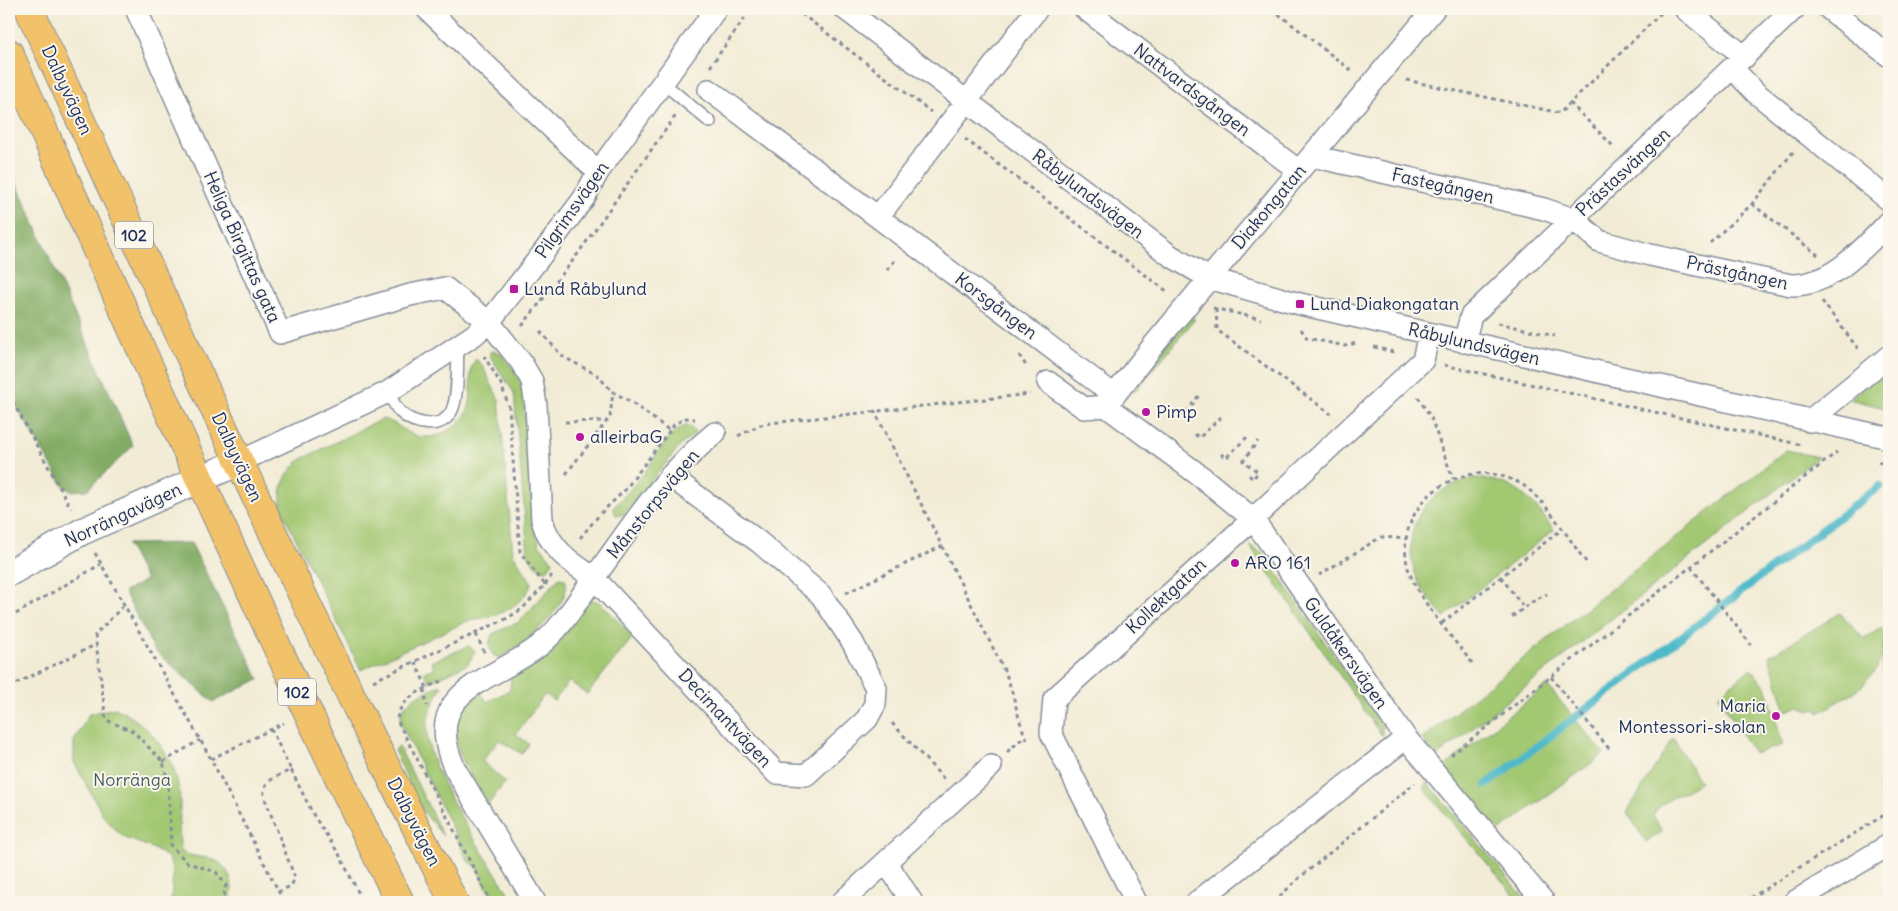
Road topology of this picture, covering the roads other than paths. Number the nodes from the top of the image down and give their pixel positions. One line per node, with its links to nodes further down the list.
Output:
1 (29, 9): 36 (main road, Dalbyvägen / 102)
2 (136, 9): 26 (street, Heliga Birgittas gata)
3 (427, 9): 20 (street)
4 (845, 9): 17 (street, Råbylundsvägen)
5 (1037, 9): 17 (street)
6 (1085, 9): 19 (street, Nattvardsgången)
7 (1434, 9): 19 (street, Diakongatan)
8 (1684, 9): 14 (street)
9 (1794, 9): 14 (street, Prästasvängen)
10 (1829, 9): 13 (street)
11 (706, 12): 15 (street, Pilgrimsvägen)
12 (9, 53): 38 (main road, 102)
13 (1889, 56)
14 (1739, 63): 21 (street); 23 (street, Prästasvängen)
15 (662, 82): 18 (lane); 20 (street, Pilgrimsvägen)
16 (710, 90): 22 (street, Korsgången)
17 (966, 101): 22 (street); 25 (street, Råbylundsvägen)
18 (710, 122)
19 (1305, 164): 23 (street, Fastegången); 25 (street, Diakongatan)
20 (598, 172): 26 (street, Pilgrimsvägen)
21 (1889, 200)
22 (878, 217): 32 (street, Korsgången)
23 (1573, 219): 24 (street, Prästgången); 28 (street, Prästasvängen)
24 (1889, 222)
25 (1209, 278): 27 (street, Råbylundsvägen); 32 (street, Diakongatan)
26 (474, 334): 31 (street, Pilgrimsvägen); 31 (lane); 41 (street, Decimantvägen)
27 (1429, 334): 28 (street, Råbylundsvägen); 39 (street, Kollektgatan)
28 (1464, 342): 33 (street, Råbylundsvägen)
29 (1881, 362): 33 (street)
30 (1042, 387): 32 (street)
31 (388, 392): 36 (street, Pilgrimsvägen)
32 (1110, 401): 39 (street, Guldåkersvägen)
33 (1809, 421): 35 (street, Råbylundsvägen)
34 (715, 433): 37 (street, Månstorpsvägen)
35 (1889, 438)
36 (239, 462): 38 (street, Norrängavägen); 47 (main road, Dalbyvägen / 102)
37 (670, 476): 41 (street, Månstorpsvägen); 41 (street, Decimantvägen)
38 (199, 480): 40 (street, Norrängavägen); 46 (main road, 102)
39 (1253, 519): 42 (street, Guldåkersvägen); 51 (street, Kollektgatan)
40 (9, 573)
41 (594, 578): 48 (street, Månstorpsvägen)
42 (1406, 738): 52 (street); 53 (street, Guldåkersvägen)
43 (991, 766): 45 (street)
44 (1889, 845): 54 (street)
45 (886, 862): 49 (street); 50 (street)
46 (400, 902)
47 (454, 902)
48 (535, 902)
49 (842, 902)
50 (912, 902)
51 (1136, 902)
52 (1197, 902)
53 (1544, 902)
54 (1794, 902)

